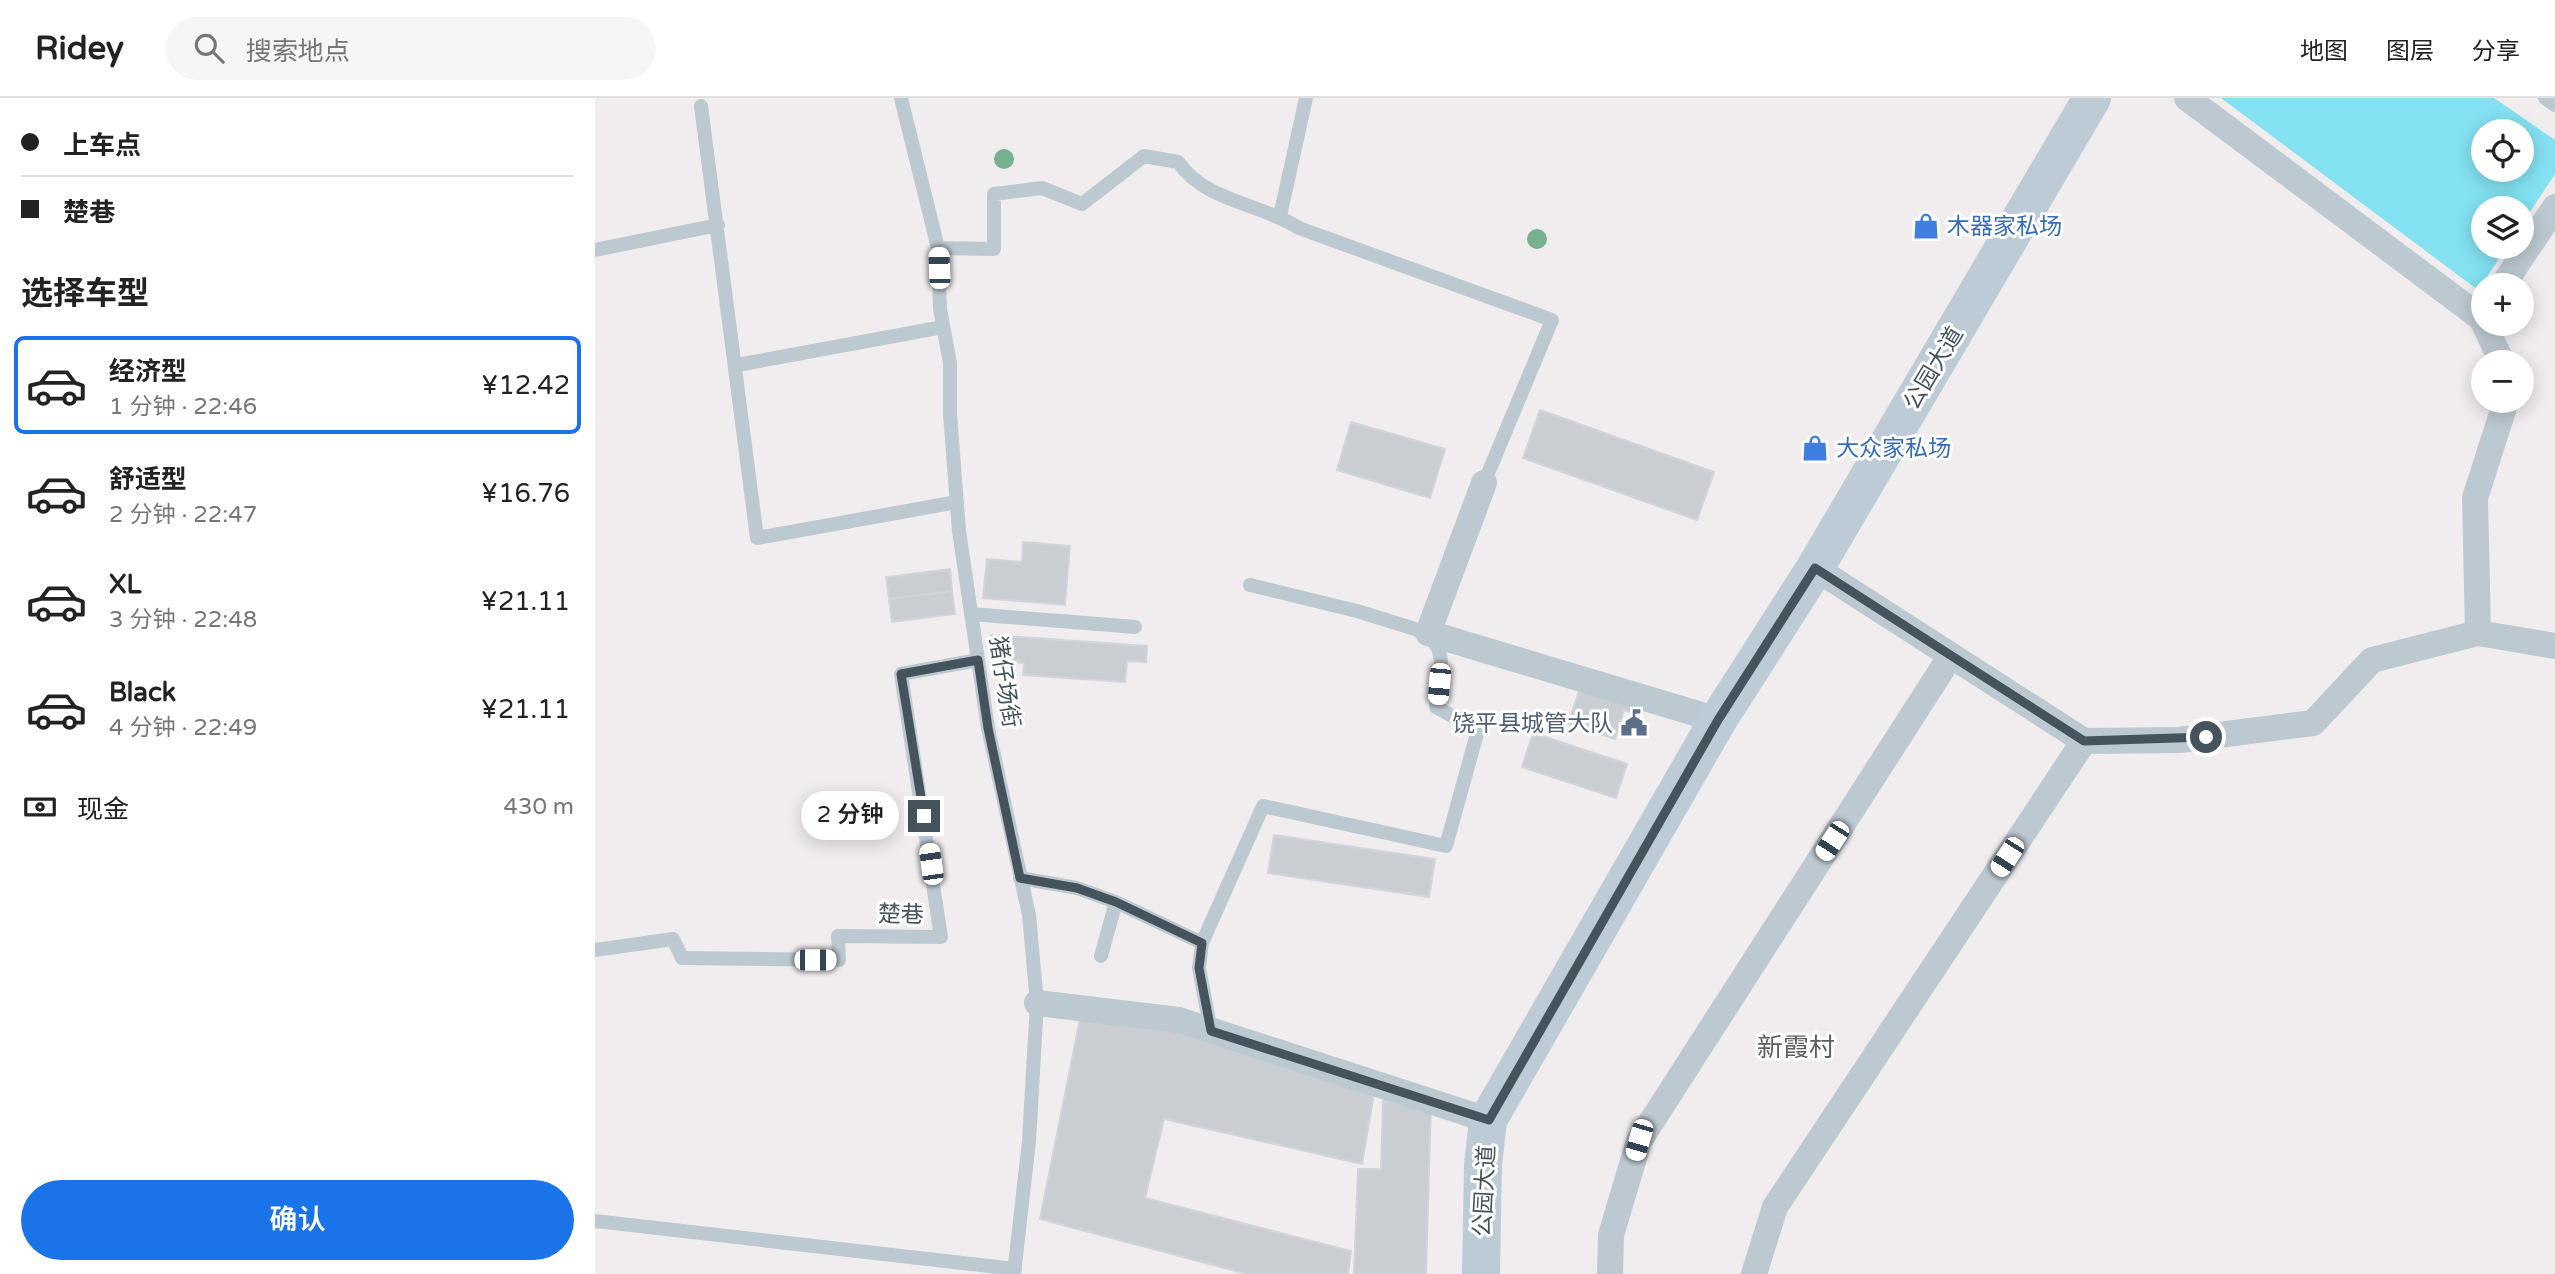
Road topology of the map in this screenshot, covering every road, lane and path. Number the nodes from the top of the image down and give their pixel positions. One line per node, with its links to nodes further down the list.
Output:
1 (901, 98): 11 (lane, 猪仔场街)
2 (1306, 98): 9 (lane)
3 (2092, 98): 20 (main road, 公园大道)
4 (2187, 98): 14 (street)
5 (2545, 98): 6 (lane)
6 (2555, 105)
7 (701, 106): 10 (lane)
8 (2555, 206): 13 (street)
9 (1280, 216): 11 (lane); 18 (lane)
10 (718, 225): 12 (lane); 16 (lane)
11 (938, 248): 15 (lane, 猪仔场街)
12 (595, 250)
13 (2511, 273)
14 (2471, 311)
15 (943, 327): 16 (lane); 19 (lane, 猪仔场街)
16 (737, 365): 19 (lane)
17 (2502, 413): 25 (street)
18 (1484, 483): 24 (street)
19 (957, 502): 22 (lane, 猪仔场街)
20 (1815, 568): 27 (street); 29 (main road, 公园大道)
21 (1250, 585): 24 (lane)
22 (971, 614): 23 (lane); 28 (lane, 猪仔场街)
23 (1135, 626)
24 (1428, 633): 29 (street); 33 (lane)
25 (2478, 633): 26 (street); 30 (street)
26 (2555, 646)
27 (1950, 657): 30 (street); 42 (street)
28 (978, 660): 31 (lane, 猪仔场街); 34 (lane, 楚巷)
29 (1718, 720): 38 (main road, 公园大道)
30 (2084, 741): 43 (street)
31 (1020, 878): 32 (lane); 36 (lane, 猪仔场街)
32 (1116, 902): 33 (lane); 35 (lane)
33 (1202, 943): 37 (lane)
34 (595, 950)
35 (1101, 956)
36 (1038, 1003): 37 (street); 40 (lane, 猪仔场街)
37 (1211, 1031): 38 (street)
38 (1489, 1120): 41 (main road, 公园大道)
39 (595, 1221): 40 (lane)
40 (1014, 1272)
41 (1481, 1274)
42 (1610, 1274)
43 (1754, 1274)

